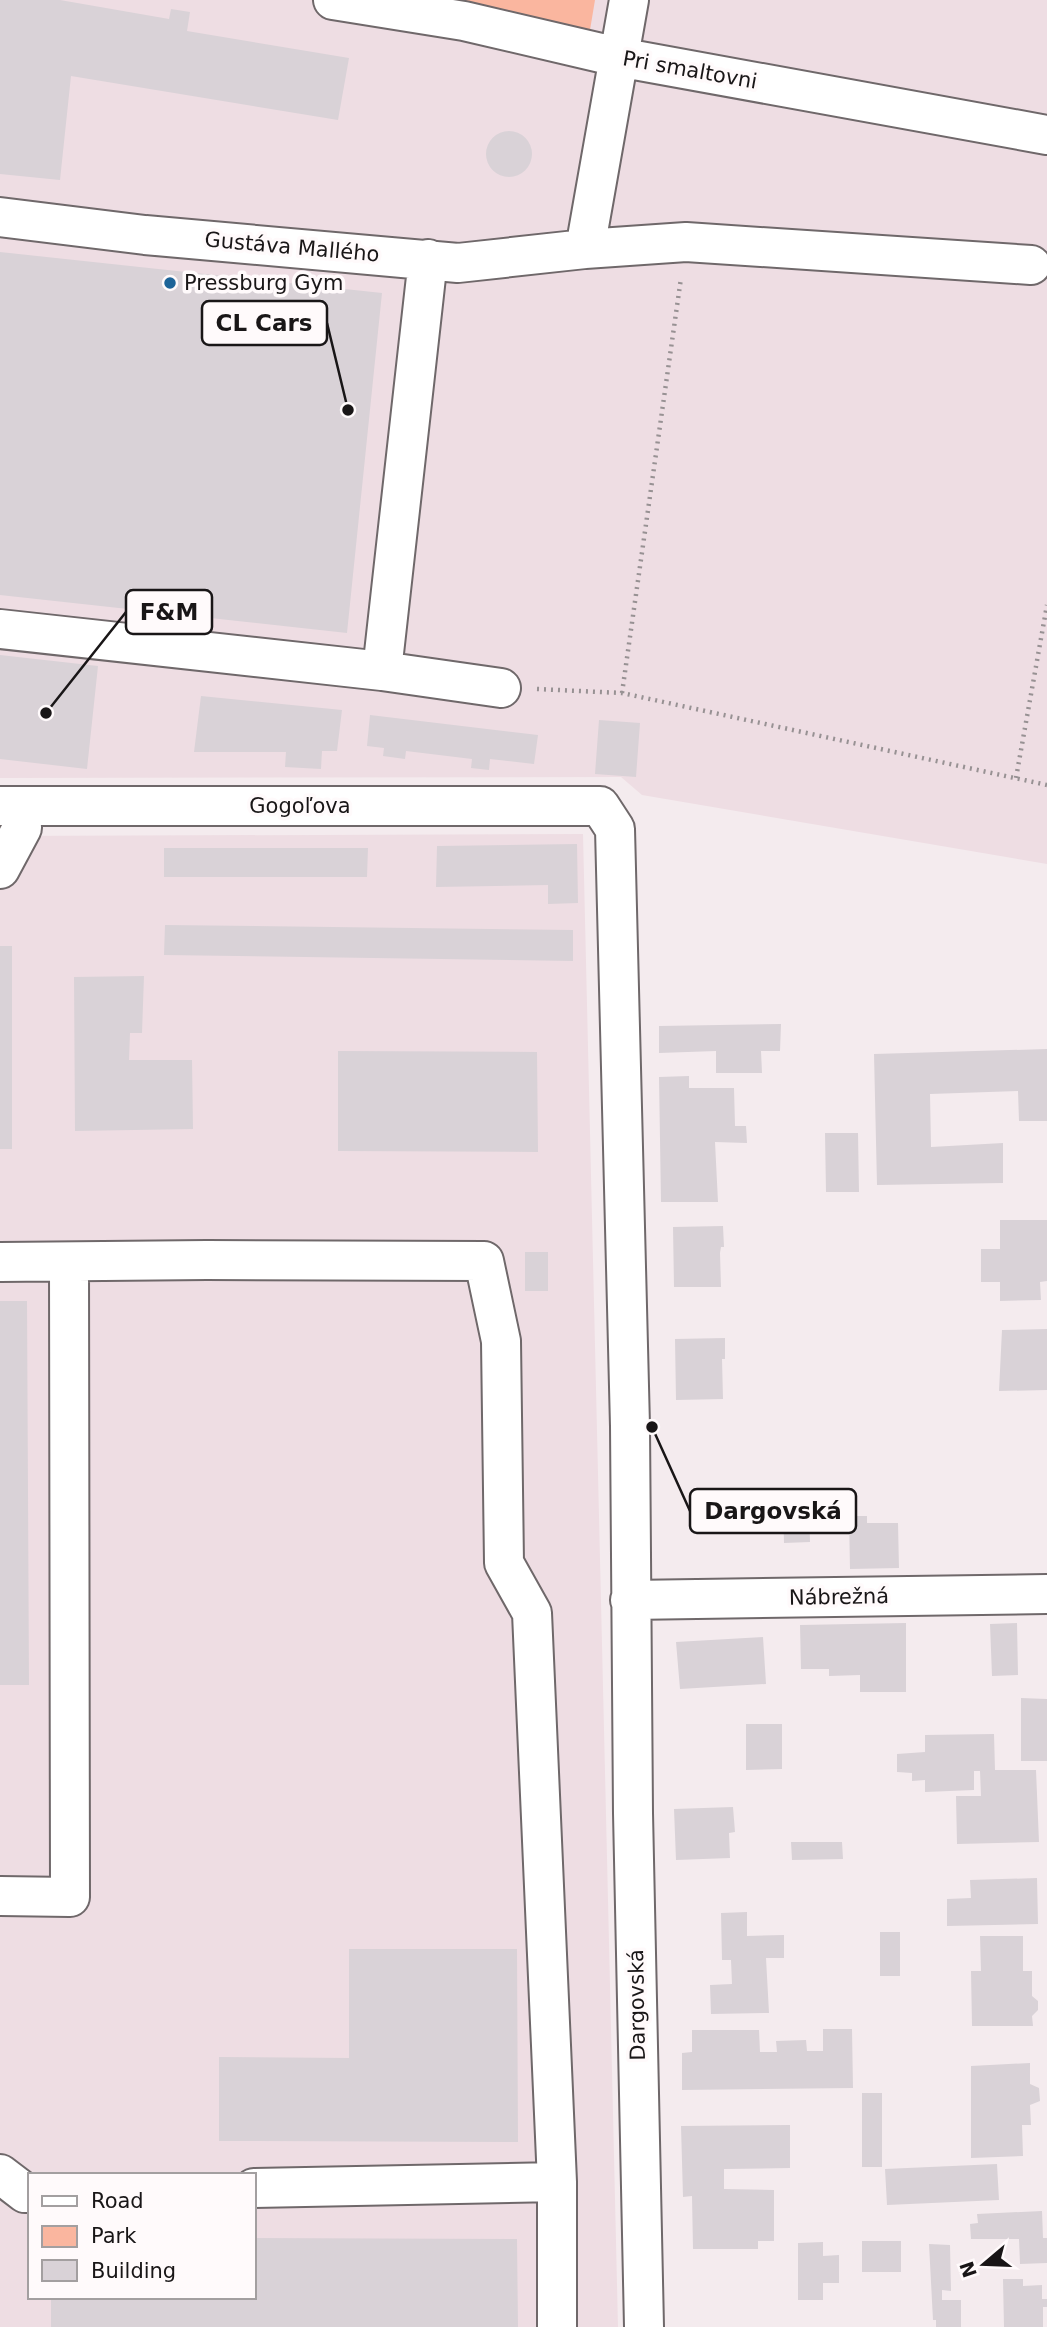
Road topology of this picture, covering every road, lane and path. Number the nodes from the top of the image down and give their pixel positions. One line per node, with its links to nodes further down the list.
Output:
1 (333, 0): 3 (street, Pri smaltovni)
2 (629, 0): 3 (street)
3 (618, 57): 4 (street, Pri smaltovni); 7 (street)
4 (1047, 135)
5 (0, 217): 8 (street, Gustáva Mallého)
6 (686, 242): 7 (street, Gustáva Mallého); 9 (street, Gustáva Mallého); 14 (path)
7 (585, 249): 8 (street, Gustáva Mallého)
8 (428, 259): 12 (street)
9 (1031, 265)
10 (1047, 605): 15 (path)
11 (0, 629): 12 (street)
12 (382, 671): 13 (street)
13 (501, 688): 14 (path)
14 (622, 693): 15 (path)
15 (1016, 778): 16 (path)
16 (1047, 785)
17 (10, 806): 18 (street, Gogoľova); 19 (street)
18 (600, 806): 23 (street, Dargovská)
19 (0, 869)
20 (0, 1262): 21 (street)
21 (69, 1262): 24 (street); 26 (street)
22 (1047, 1594): 23 (street, Nábrežná)
23 (630, 1600): 30 (street, Dargovská)
24 (0, 1896)
25 (0, 2174): 28 (street)
26 (557, 2182): 27 (street); 29 (street)
27 (256, 2188)
28 (28, 2193)
29 (557, 2327)
30 (644, 2327)

